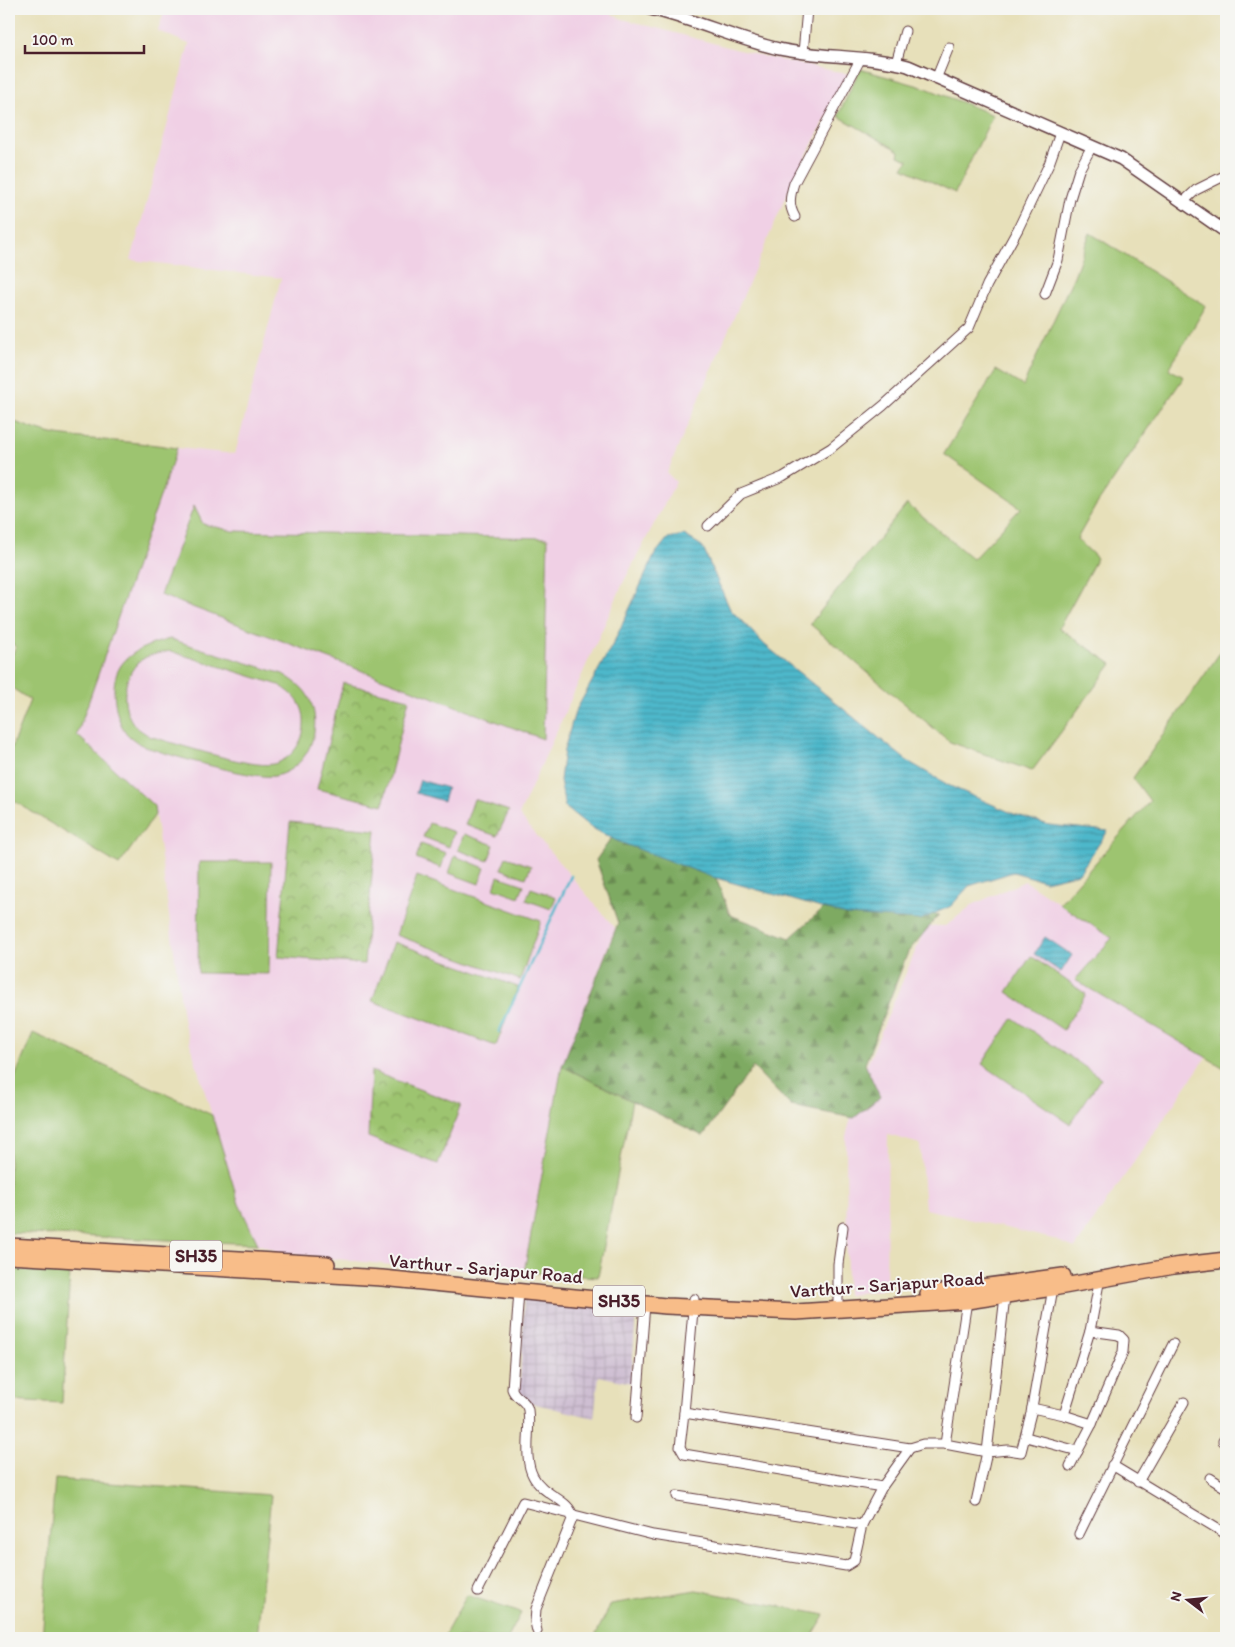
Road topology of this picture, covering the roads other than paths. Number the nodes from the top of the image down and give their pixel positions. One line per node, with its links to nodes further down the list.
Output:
1 (650, 9): 5 (street)
2 (808, 9): 5 (street)
3 (905, 31): 7 (street)
4 (949, 47): 8 (street)
5 (803, 53): 6 (street)
6 (861, 58): 7 (street); 13 (street)
7 (896, 63): 8 (street)
8 (936, 79): 9 (street)
9 (1060, 133): 10 (street); 16 (street)
10 (1092, 146): 12 (street); 15 (street)
11 (1226, 176): 12 (street)
12 (1183, 202): 14 (street)
13 (795, 217)
14 (1226, 232)
15 (1045, 294)
16 (708, 526)
17 (843, 1227): 29 (street)
18 (9, 1246): 28 (main road, Varthur - Sarjapur Road / SH35)
19 (1226, 1254): 29 (main road, Varthur - Sarjapur Road / SH35)
20 (9, 1256): 24 (main road, Varthur - Sarjapur Road / SH35)
21 (1226, 1260): 22 (main road, Varthur - Sarjapur Road / SH35)
22 (1100, 1278): 23 (main road, Varthur - Sarjapur Road / SH35); 30 (street)
23 (1053, 1288): 25 (main road, Varthur - Sarjapur Road / SH35); 33 (street)
24 (519, 1291): 27 (main road, Varthur - Sarjapur Road / SH35); 51 (street)
25 (1005, 1296): 26 (main road, Varthur - Sarjapur Road / SH35); 42 (street)
26 (968, 1301): 29 (main road, Varthur - Sarjapur Road / SH35); 39 (street)
27 (645, 1304): 28 (main road, Varthur - Sarjapur Road / SH35); 36 (street)
28 (694, 1304): 29 (main road, Varthur - Sarjapur Road / SH35); 34 (street)
29 (838, 1306)
30 (1090, 1332): 35 (street); 37 (street)
31 (1173, 1344): 43 (street)
32 (1184, 1402): 46 (street)
33 (1032, 1408): 35 (street); 38 (street)
34 (684, 1413): 40 (street); 47 (street)
35 (1064, 1415): 37 (street)
36 (636, 1418)
37 (1092, 1424): 41 (street)
38 (1026, 1437): 41 (street); 42 (street)
39 (945, 1444): 40 (street); 42 (street)
40 (910, 1448): 47 (street)
41 (1078, 1451): 44 (street)
42 (987, 1452): 50 (street)
43 (1112, 1465): 46 (street); 53 (street)
44 (1070, 1466)
45 (1210, 1478): 48 (street)
46 (1138, 1482): 54 (street)
47 (882, 1487): 52 (street)
48 (1226, 1488)
49 (677, 1496): 52 (street)
50 (976, 1502)
51 (572, 1514): 52 (street); 55 (street); 56 (street)
52 (862, 1525)
53 (1079, 1534)
54 (1226, 1534)
55 (478, 1591)
56 (537, 1631)

